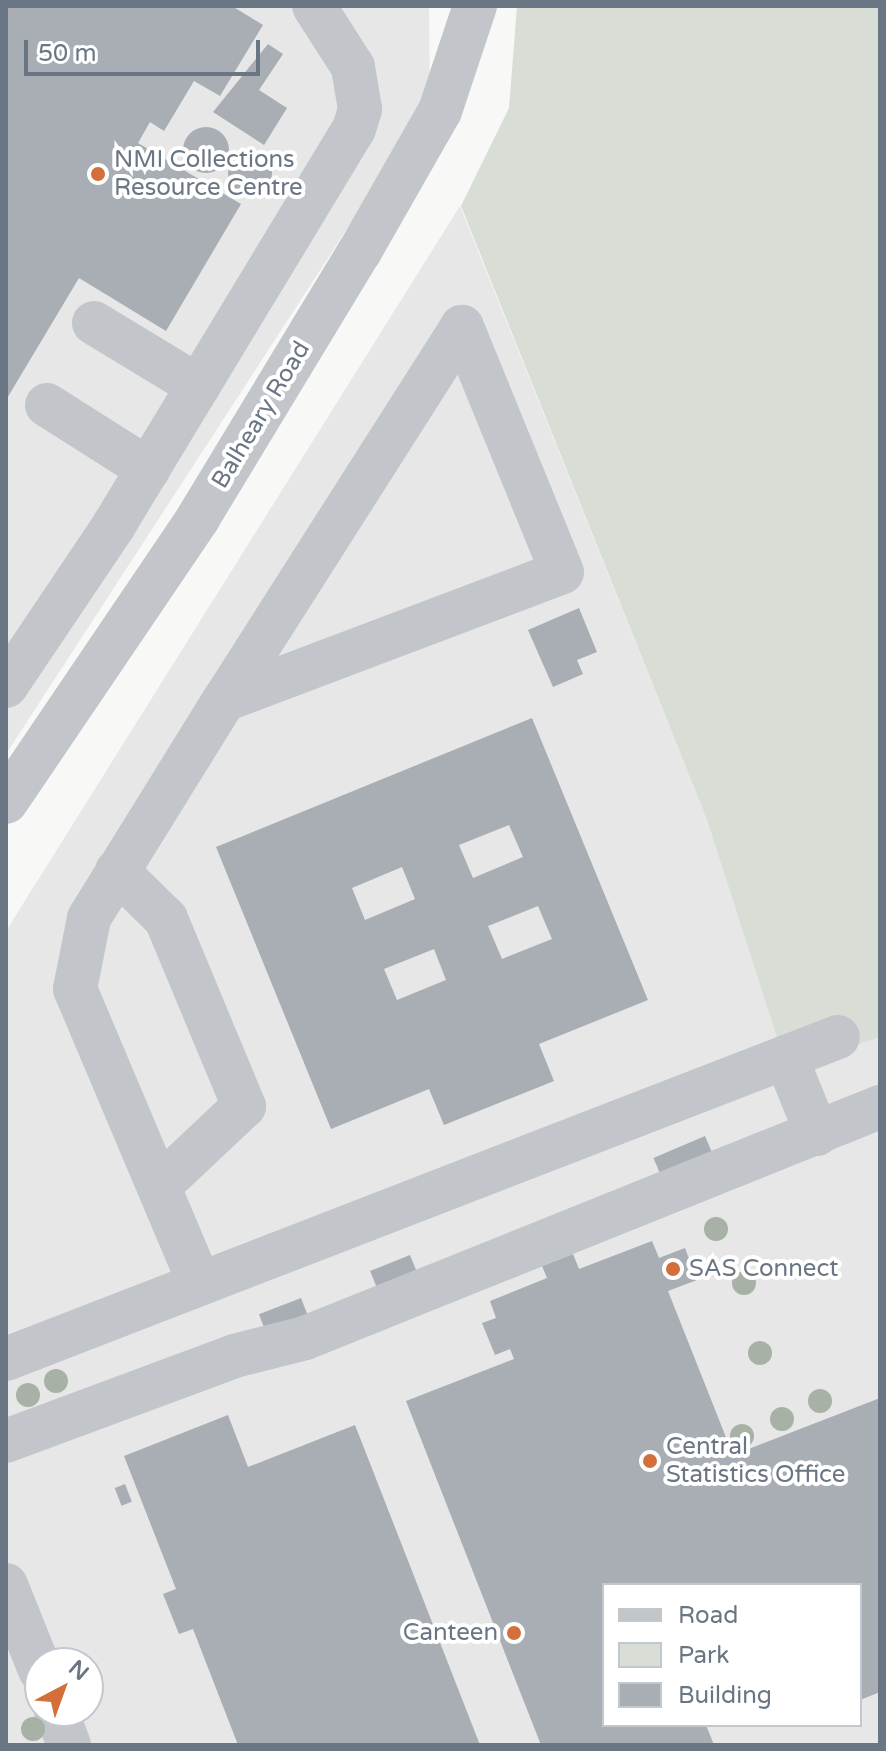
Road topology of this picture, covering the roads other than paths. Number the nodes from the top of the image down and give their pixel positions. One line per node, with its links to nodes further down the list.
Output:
1 (314, 6): 4 (street)
2 (475, 6): 9 (street, Balheary Road)
3 (94, 323): 4 (street)
4 (198, 386): 6 (street)
5 (47, 405): 6 (street)
6 (148, 469): 7 (street)
7 (6, 686)
8 (224, 700): 8 (street); 10 (street)
9 (6, 802)
10 (117, 871): 15 (street); 15 (street)
11 (838, 1037): 12 (street)
12 (786, 1057): 14 (street); 16 (street)
13 (880, 1107): 14 (street)
14 (817, 1134): 18 (street)
15 (159, 1186): 16 (street)
16 (198, 1280): 17 (street)
17 (6, 1359)
18 (6, 1441)
19 (6, 1585): 20 (street)
20 (31, 1647)

